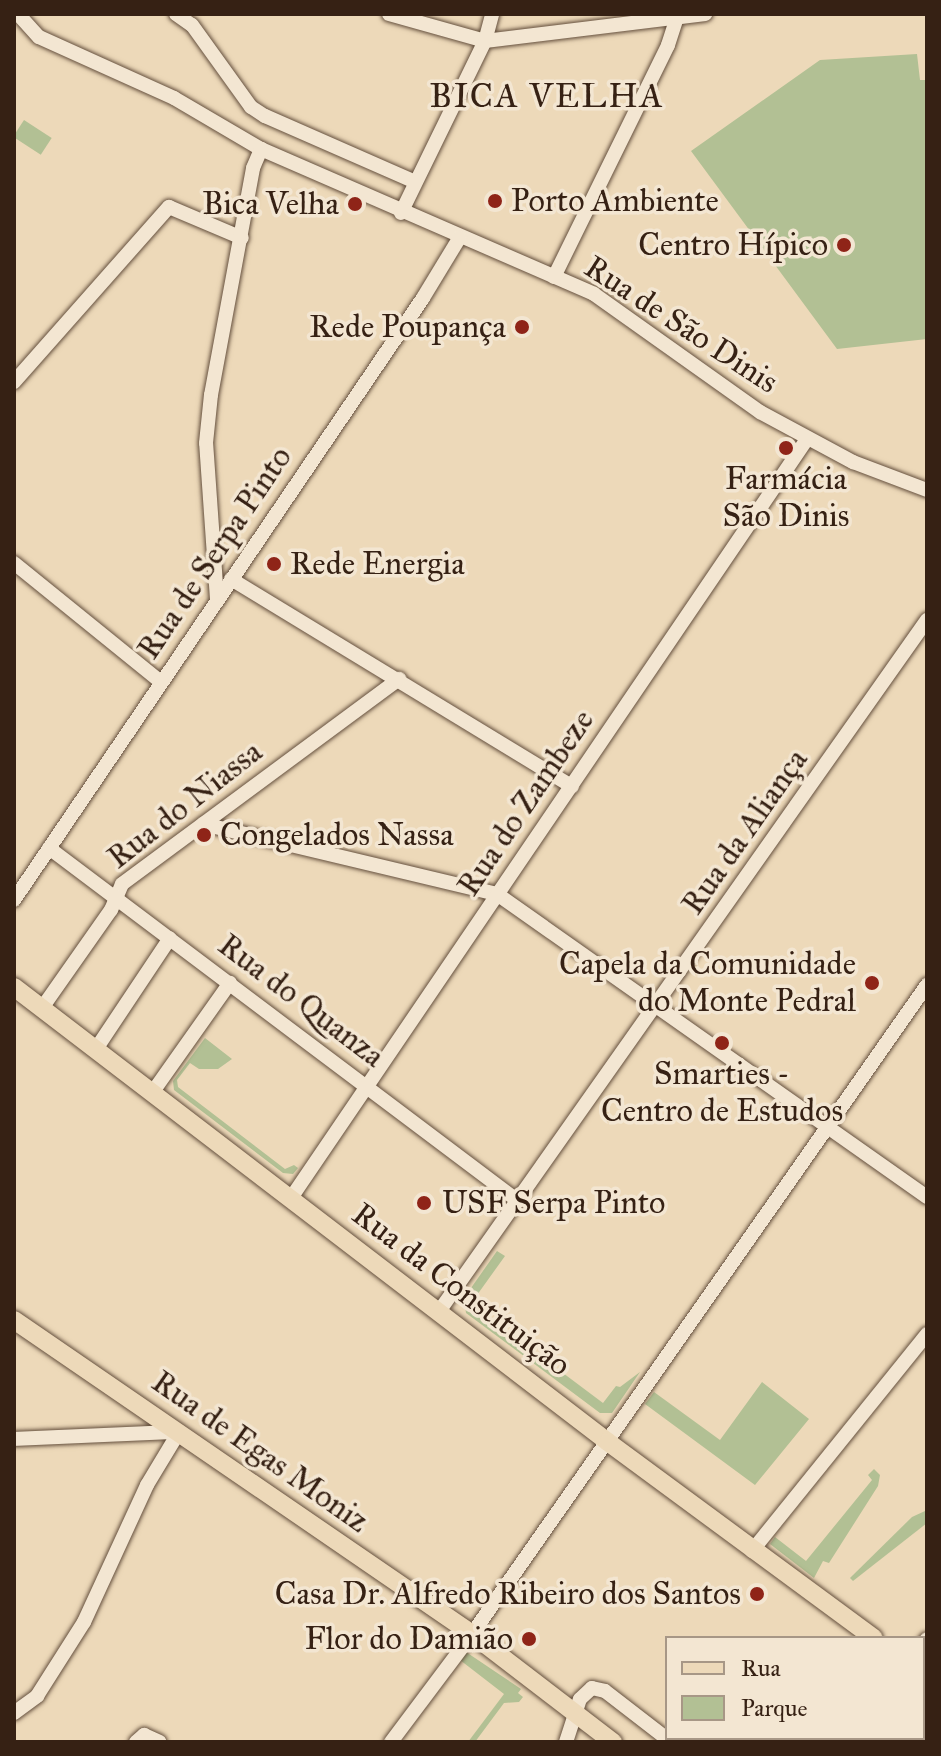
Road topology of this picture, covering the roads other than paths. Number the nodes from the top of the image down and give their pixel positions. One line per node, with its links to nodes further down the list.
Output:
1 (18, 14): 8 (street, Rua de São Dinis)
2 (176, 14): 9 (street)
3 (389, 14): 7 (street)
4 (492, 14): 7 (street)
5 (705, 14): 6 (street)
6 (678, 16): 7 (street); 13 (street)
7 (485, 41): 9 (street)
8 (261, 149): 10 (street, Rua de São Dinis); 12 (street)
9 (415, 182): 10 (street)
10 (401, 213): 11 (street, Rua de São Dinis)
11 (460, 237): 13 (street, Rua de São Dinis); 18 (street, Rua de Serpa Pinto)
12 (242, 238): 14 (street); 19 (street)
13 (554, 277): 15 (street, Rua de São Dinis)
14 (14, 382)
15 (807, 439): 16 (street, Rua de São Dinis); 23 (street, Rua do Zambeze)
16 (927, 490)
17 (14, 563): 22 (street)
18 (231, 579): 19 (street, Rua de Serpa Pinto); 21 (street)
19 (217, 599): 22 (street, Rua de Serpa Pinto)
20 (927, 620): 33 (street, Rua da Aliança)
21 (399, 679): 23 (street); 24 (street, Rua do Niassa)
22 (161, 682): 25 (street, Rua de Serpa Pinto)
23 (572, 786): 26 (street, Rua do Zambeze)
24 (203, 824): 26 (street); 27 (street, Rua do Niassa)
25 (49, 848): 27 (street, Rua do Quanza); 28 (street, Rua de Serpa Pinto)
26 (497, 894): 33 (street); 36 (street, Rua do Zambeze)
27 (115, 895): 29 (street, Rua do Quanza); 34 (street, Rua do Niassa)
28 (14, 900)
29 (170, 938): 30 (street, Rua do Quanza); 35 (street)
30 (230, 983): 36 (street, Rua do Quanza); 37 (street)
31 (927, 985): 38 (street)
32 (14, 987): 34 (main road, Rua da Constituição)
33 (657, 1007): 38 (street); 41 (street, Rua da Aliança)
34 (42, 1008): 35 (main road, Rua da Constituição)
35 (96, 1049): 37 (main road, Rua da Constituição)
36 (366, 1086): 40 (street, Rua do Zambeze); 41 (street, Rua do Quanza)
37 (152, 1093): 40 (main road, Rua da Constituição)
38 (827, 1128): 39 (street); 47 (street)
39 (927, 1197)
40 (291, 1198): 42 (main road, Rua da Constituição)
41 (518, 1201): 42 (street, Rua da Aliança)
42 (440, 1310): 47 (main road, Rua da Constituição)
43 (14, 1320): 45 (main road, Rua de Egas Moniz)
44 (927, 1334): 48 (street)
45 (179, 1432): 46 (street); 49 (main road, Rua de Egas Moniz); 51 (street)
46 (14, 1439)
47 (608, 1442): 48 (main road, Rua da Constituição); 49 (street)
48 (752, 1551): 50 (main road, Rua da Constituição)
49 (472, 1634): 52 (main road, Rua de Egas Moniz); 56 (street)
50 (871, 1636)
51 (14, 1713)
52 (575, 1713): 53 (street); 57 (street); 58 (main road, Rua de Egas Moniz)
53 (665, 1738)
54 (136, 1742): 55 (street)
55 (160, 1742)
56 (391, 1742)
57 (566, 1742)
58 (613, 1742)

